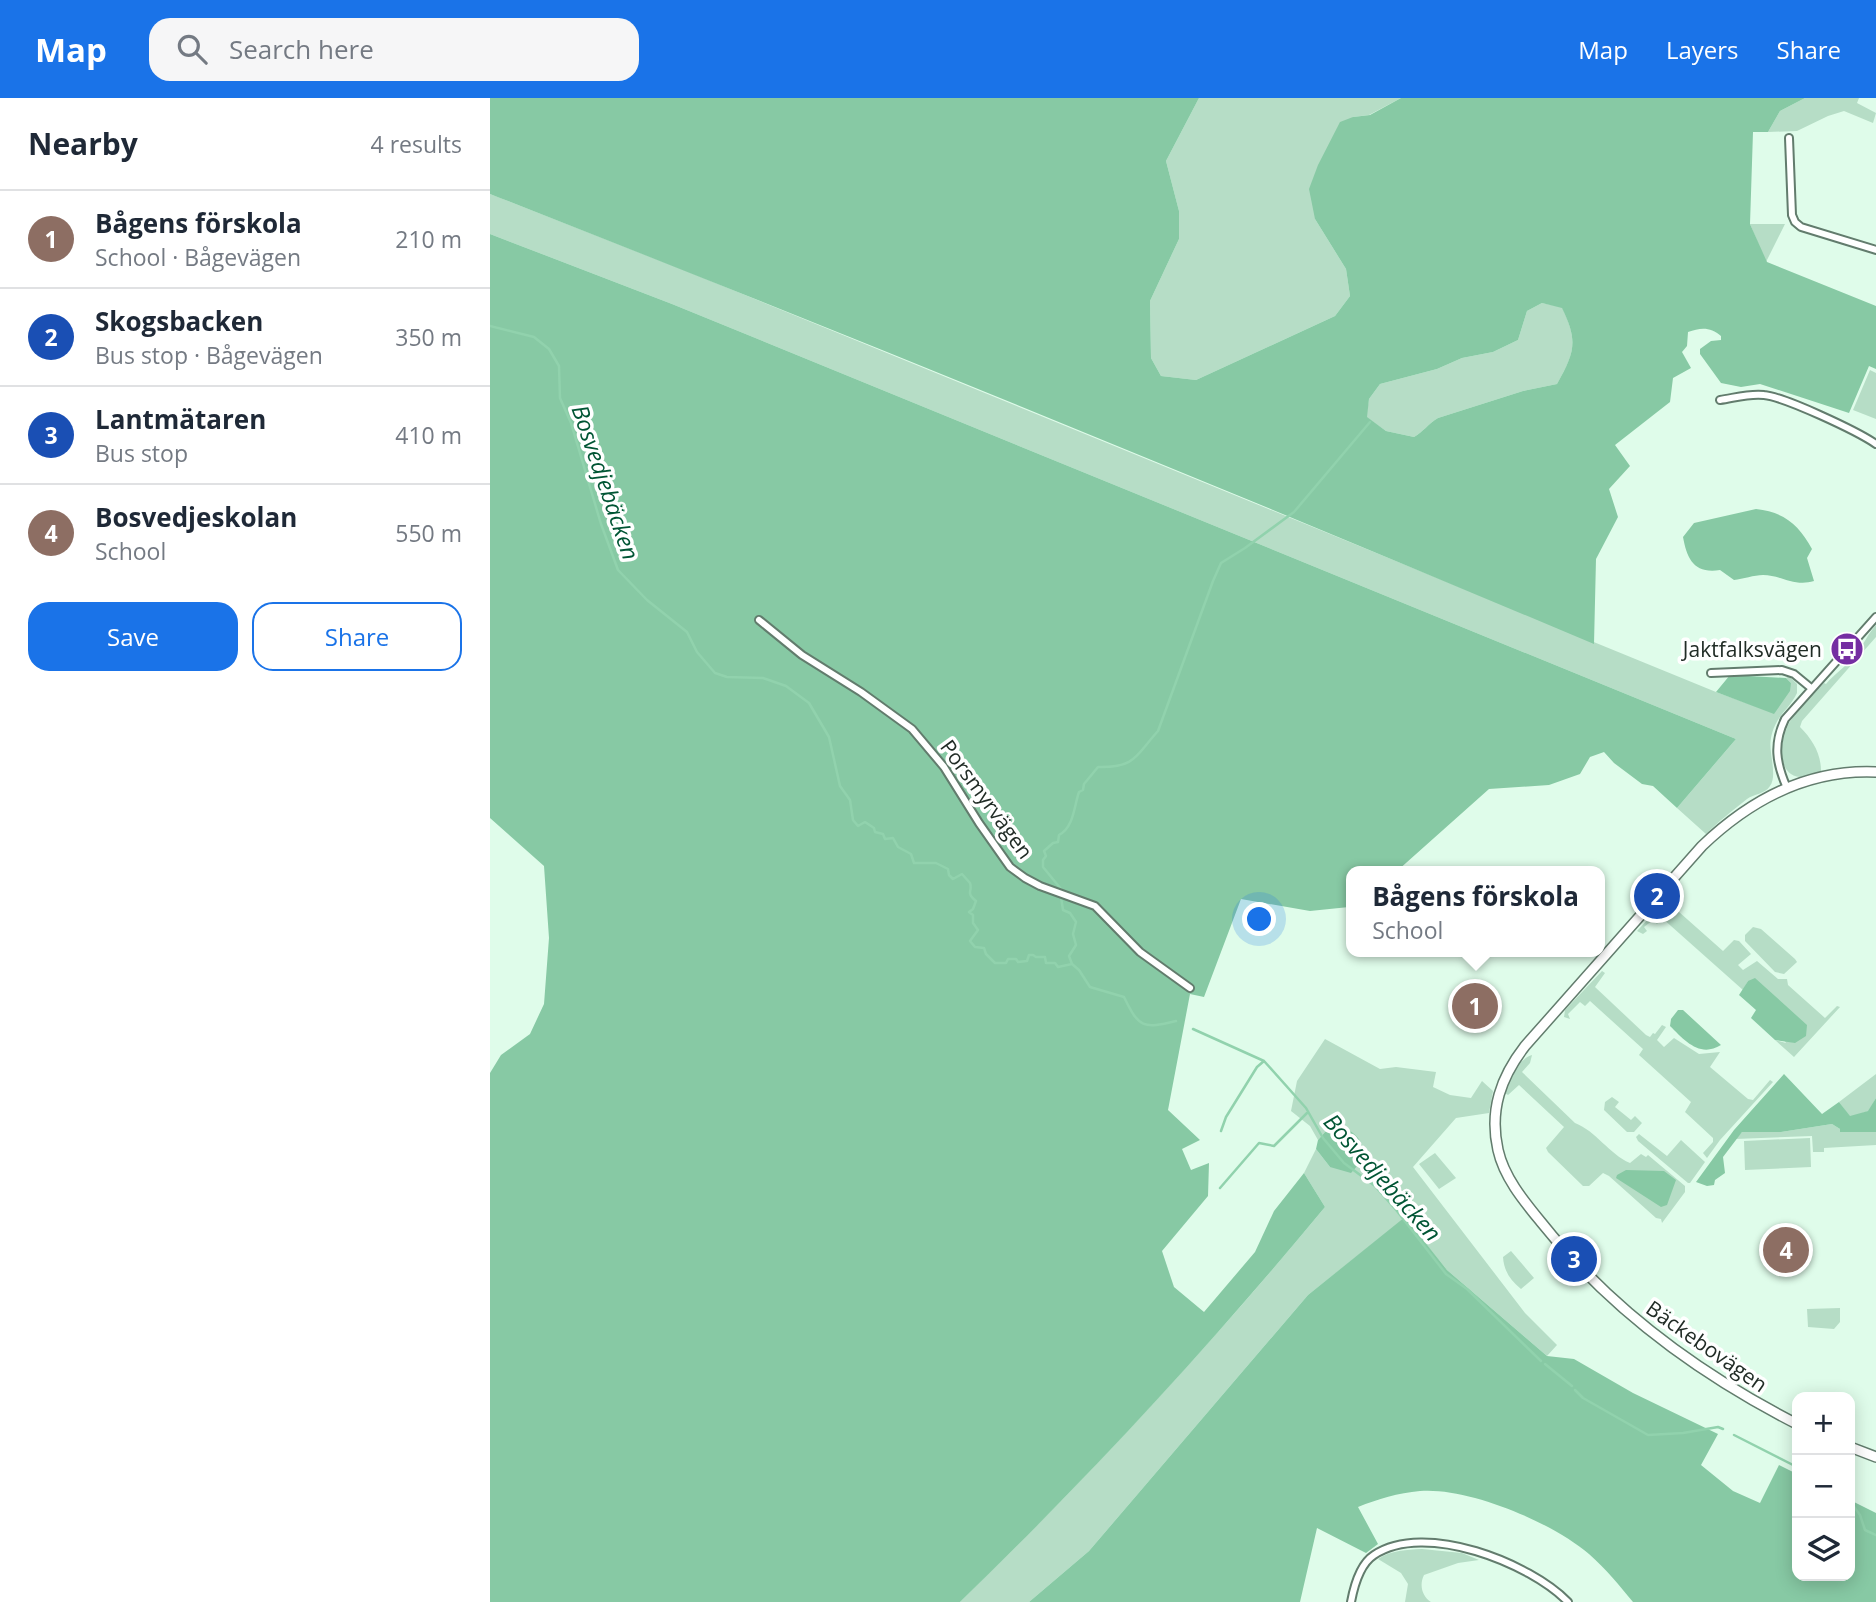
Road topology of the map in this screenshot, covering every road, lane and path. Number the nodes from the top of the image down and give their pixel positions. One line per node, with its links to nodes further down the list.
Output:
1 (1789, 138): 2 (street)
2 (1876, 250)
3 (1720, 400): 4 (street)
4 (1876, 444)
5 (1876, 617): 8 (street)
6 (759, 620): 13 (street, Porsmyrvägen)
7 (1711, 673): 8 (street)
8 (1811, 688): 10 (street)
9 (1876, 772): 10 (street, Bäckebovägen)
10 (1787, 788): 11 (street, Bäckebovägen)
11 (1605, 956)
12 (1604, 957): 14 (street, Bäckebovägen)
13 (1190, 988)
14 (1792, 1421)
15 (1855, 1449): 16 (street)
16 (1876, 1457)
17 (1351, 1602): 18 (street)
18 (1568, 1602)

